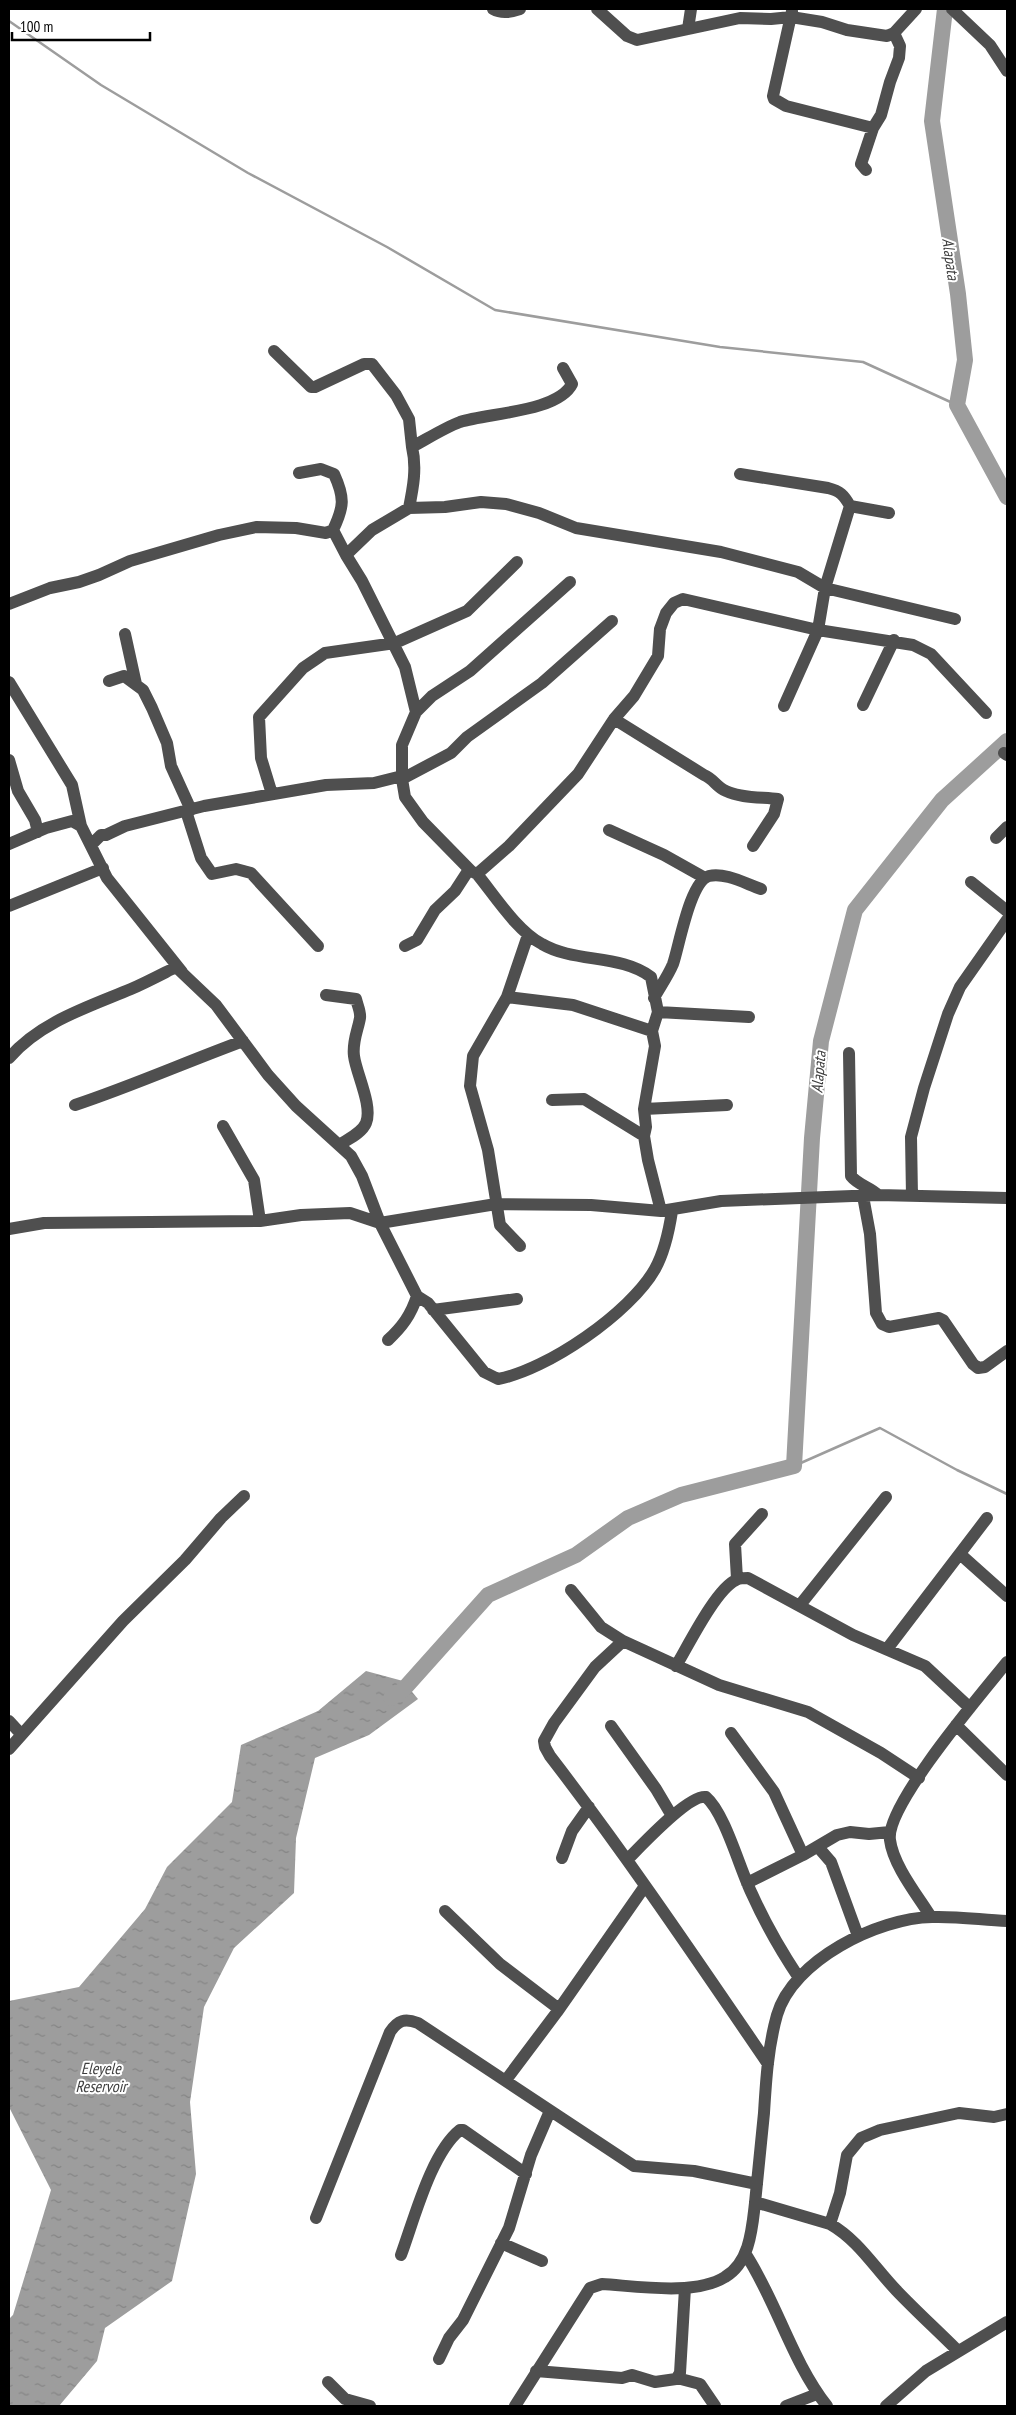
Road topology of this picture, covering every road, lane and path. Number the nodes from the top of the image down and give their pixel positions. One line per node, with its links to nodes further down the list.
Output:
1 (493, 9): 2 (street)
2 (520, 9)
3 (596, 9): 8 (street)
4 (691, 9): 8 (street)
5 (916, 9): 9 (street)
6 (952, 9): 10 (street)
7 (792, 13): 8 (street); 9 (street); 11 (street)
8 (688, 29)
9 (894, 33): 11 (street)
10 (1007, 71)
11 (873, 128): 12 (street)
12 (866, 170)
13 (274, 350): 15 (street)
14 (563, 368): 15 (street)
15 (412, 447): 19 (street)
16 (299, 473): 21 (street)
17 (740, 474): 18 (street)
18 (850, 506): 20 (street); 25 (street)
19 (409, 508): 22 (street); 25 (street)
20 (889, 513)
21 (333, 530): 22 (street); 26 (street)
22 (346, 555): 32 (street)
23 (517, 562): 32 (street)
24 (570, 582): 38 (street)
25 (826, 588): 27 (street); 29 (street)
26 (9, 604)
27 (955, 619)
28 (612, 621): 42 (street)
29 (818, 630): 31 (street); 37 (street); 40 (street)
30 (125, 634): 35 (street)
31 (894, 640): 36 (street); 39 (street)
32 (395, 643): 38 (street); 43 (street)
33 (109, 681): 35 (street)
34 (9, 682): 45 (street)
35 (136, 684): 44 (street)
36 (863, 704)
37 (784, 706)
38 (416, 712): 42 (street)
39 (986, 713)
40 (614, 718): 52 (street); 54 (street)
41 (9, 760): 48 (street)
42 (402, 780): 43 (street); 54 (street)
43 (272, 794): 44 (street)
44 (189, 811): 51 (street); 62 (street)
45 (81, 826): 48 (street); 51 (street)
46 (1007, 827): 49 (street)
47 (609, 830): 55 (street)
48 (38, 832): 50 (street)
49 (996, 838)
50 (9, 844)
51 (91, 845): 53 (street)
52 (753, 846)
53 (103, 868): 58 (street); 64 (street)
54 (474, 873): 61 (street); 63 (street)
55 (705, 878): 57 (street); 67 (street)
56 (971, 882): 59 (street)
57 (761, 889)
58 (9, 906)
59 (1007, 911)
60 (1007, 920): 83 (street)
61 (528, 935): 66 (street); 67 (street)
62 (318, 946)
63 (405, 946)
64 (188, 980): 71 (street); 73 (street)
65 (326, 995): 80 (street)
66 (507, 997): 70 (street); 85 (street)
67 (654, 998): 68 (street)
68 (658, 1012): 69 (street); 70 (street)
69 (749, 1017)
70 (652, 1031): 77 (street)
71 (243, 1041): 75 (street); 80 (street)
72 (850, 1053): 81 (street)
73 (9, 1058)
74 (552, 1100): 79 (street)
75 (75, 1105)
76 (726, 1105): 77 (street)
77 (644, 1109): 79 (street)
78 (224, 1126): 87 (street)
79 (644, 1136): 86 (street)
80 (339, 1145): 88 (street)
81 (878, 1195): 82 (street); 83 (street)
82 (863, 1196): 86 (street); 95 (street)
83 (912, 1196): 84 (street)
84 (1007, 1198)
85 (496, 1204): 86 (street); 88 (street); 90 (street)
86 (661, 1211): 93 (street)
87 (260, 1221): 88 (street); 89 (street)
88 (380, 1223): 91 (street)
89 (9, 1229)
90 (520, 1246)
91 (417, 1296): 93 (street); 94 (street)
92 (517, 1299): 93 (street)
93 (434, 1310)
94 (388, 1340)
95 (1007, 1351)
96 (244, 1496): 114 (street)
97 (886, 1497): 104 (street)
98 (762, 1514): 101 (street)
99 (987, 1518): 100 (street)
100 (960, 1554): 103 (street); 106 (street)
101 (737, 1579): 104 (street); 108 (street)
102 (571, 1590): 105 (street)
103 (1007, 1596)
104 (800, 1605): 106 (street)
105 (623, 1641): 108 (street); 118 (street)
106 (887, 1649): 109 (street)
107 (1007, 1662): 109 (street)
108 (676, 1666): 117 (street)
109 (970, 1708): 111 (street)
110 (9, 1721): 114 (street)
111 (956, 1725): 116 (street); 117 (street)
112 (611, 1726): 119 (street)
113 (731, 1733): 122 (street)
114 (21, 1734): 115 (street)
115 (9, 1749)
116 (1007, 1775)
117 (919, 1778): 120 (street)
118 (590, 1807): 123 (street); 124 (street)
119 (672, 1816): 124 (street); 125 (street)
120 (890, 1832): 121 (street); 128 (street)
121 (818, 1847): 122 (street); 130 (street)
122 (803, 1855): 125 (street)
123 (562, 1858)
124 (628, 1859): 126 (street)
125 (747, 1883): 131 (street)
126 (645, 1886): 132 (street); 133 (street)
127 (445, 1910): 132 (street)
128 (931, 1917): 129 (street); 130 (street)
129 (1007, 1921)
130 (858, 1936): 131 (street)
131 (799, 1978): 133 (street)
132 (559, 2009): 134 (street)
133 (768, 2064): 138 (street)
134 (506, 2080): 135 (street); 140 (street)
135 (550, 2111): 137 (street); 138 (street)
136 (1007, 2114): 141 (street)
137 (526, 2174): 142 (street); 144 (street)
138 (757, 2184): 139 (street)
139 (755, 2202): 141 (street); 143 (street)
140 (316, 2218)
141 (830, 2224): 148 (street)
142 (501, 2243): 145 (street); 149 (street)
143 (745, 2253): 146 (street); 153 (street)
144 (401, 2255)
145 (542, 2260)
146 (685, 2288): 150 (street); 151 (street)
147 (1007, 2322): 148 (street)
148 (957, 2350): 159 (street)
149 (439, 2359)
150 (536, 2371): 151 (street); 155 (street)
151 (677, 2378): 156 (street)
152 (328, 2382): 154 (street)
153 (817, 2394): 157 (street); 158 (street)
154 (370, 2406)
155 (516, 2406)
156 (715, 2406)
157 (786, 2406)
158 (827, 2406)
159 (886, 2406)

